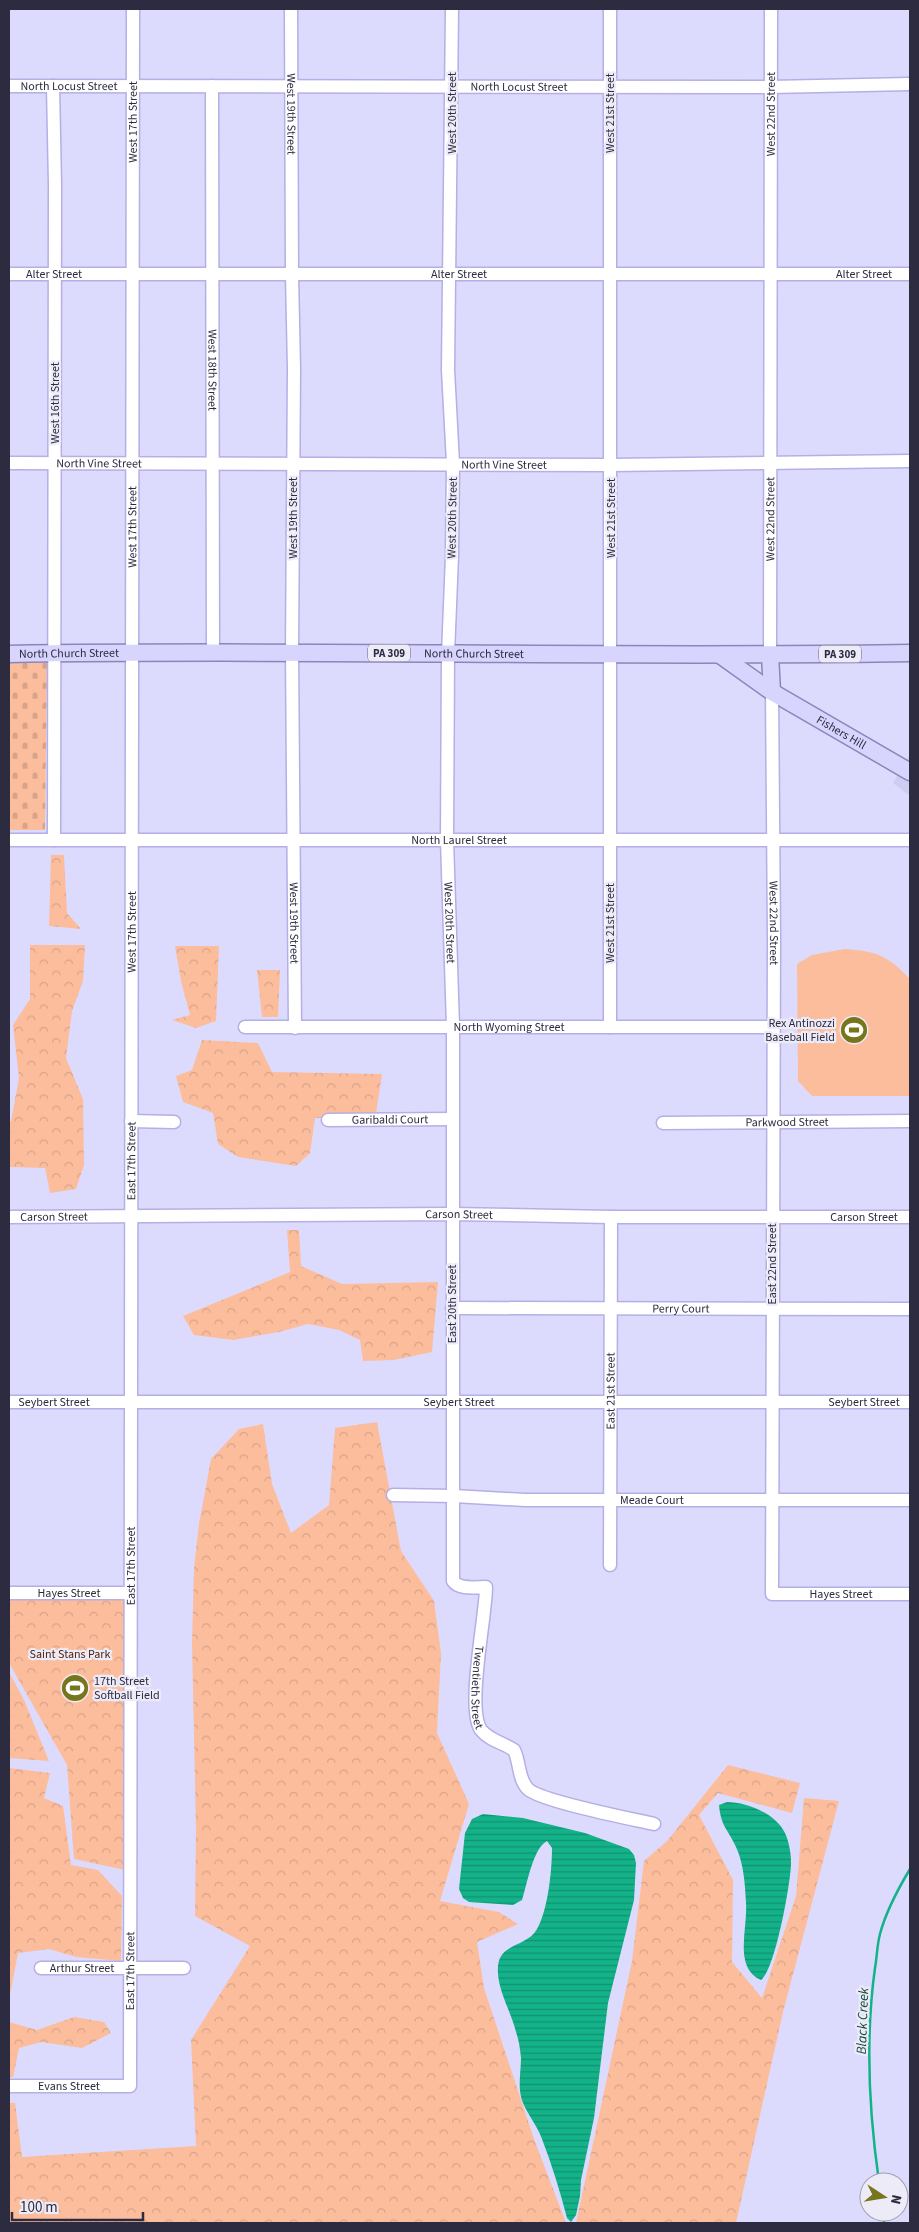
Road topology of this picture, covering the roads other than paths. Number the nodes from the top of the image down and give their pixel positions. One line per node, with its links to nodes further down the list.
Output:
1 (133, 9): 10 (street, West 17th Street)
2 (291, 9): 11 (street, West 19th Street)
3 (452, 9): 12 (street, West 20th Street)
4 (610, 9): 14 (street, West 21st Street)
5 (771, 9): 13 (street, West 22nd Street)
6 (910, 84): 13 (street, North Locust Street)
7 (9, 86): 8 (street, North Locust Street)
8 (53, 86): 10 (street, North Locust Street); 16 (street, West 16th Street)
9 (212, 86): 10 (street, North Locust Street); 11 (street, North Locust Street); 18 (street, West 18th Street)
10 (132, 87): 17 (street, West 17th Street)
11 (292, 87): 12 (street, North Locust Street); 23 (street, West 19th Street)
12 (452, 87): 14 (street, North Locust Street); 19 (street, West 20th Street)
13 (771, 87): 14 (street, North Locust Street); 21 (street, West 22nd Street)
14 (610, 88): 20 (street, West 21st Street)
15 (9, 274): 16 (street, Alter Street)
16 (55, 274): 17 (street, Alter Street); 28 (street, West 16th Street)
17 (133, 274): 18 (street, Alter Street); 29 (street, West 17th Street)
18 (214, 274): 23 (street, Alter Street); 30 (street, West 18th Street)
19 (448, 274): 20 (street, Alter Street); 23 (street, Alter Street); 26 (street, West 20th Street)
20 (611, 274): 21 (street, Alter Street); 32 (street, West 21st Street)
21 (770, 274): 22 (street, Alter Street); 25 (street, West 22nd Street)
22 (910, 274)
23 (292, 275): 31 (street, West 19th Street)
24 (910, 461): 25 (street, North Vine Street)
25 (771, 462): 32 (street, North Vine Street); 42 (street, West 22nd Street)
26 (453, 463): 31 (street, North Vine Street); 32 (street, North Vine Street); 39 (street, West 20th Street)
27 (9, 464): 28 (street, North Vine Street)
28 (55, 465): 29 (street, North Vine Street); 34 (street, West 16th Street)
29 (132, 465): 30 (street, North Vine Street); 37 (street, West 17th Street)
30 (213, 465): 31 (street, North Vine Street); 38 (street, West 18th Street)
31 (292, 465): 33 (street, West 19th Street)
32 (611, 465): 40 (street, West 21st Street)
33 (292, 651): 38 (main road, North Church Street / PA 309); 39 (main road, North Church Street / PA 309); 48 (street, West 19th Street)
34 (54, 653): 36 (main road, North Church Street / PA 309); 37 (main road, North Church Street / PA 309); 46 (street, West 16th Street)
35 (910, 653): 42 (main road, North Church Street / PA 309)
36 (9, 654)
37 (132, 654): 38 (main road, North Church Street / PA 309); 47 (street, West 17th Street)
38 (213, 654)
39 (448, 654): 40 (main road, North Church Street / PA 309); 49 (street, West 20th Street)
40 (610, 654): 41 (main road, North Church Street / PA 309); 50 (street, West 21st Street)
41 (720, 655): 42 (main road, North Church Street / PA 309); 43 (main road, Fishers Hill)
42 (770, 655): 43 (main road, West 22nd Street)
43 (772, 692): 44 (main road, Fishers Hill); 51 (street, West 22nd Street)
44 (910, 772)
45 (9, 840): 46 (street, North Laurel Street)
46 (54, 840): 47 (street, North Laurel Street)
47 (132, 840): 48 (street, North Laurel Street); 58 (street, West 17th Street)
48 (293, 840): 49 (street, North Laurel Street); 56 (street, West 19th Street)
49 (447, 840): 50 (street, North Laurel Street); 53 (street, West 20th Street)
50 (610, 840): 51 (street, North Laurel Street); 55 (street, West 21st Street)
51 (774, 840): 52 (street, North Laurel Street); 57 (street, West 22nd Street)
52 (910, 840)
53 (452, 1026): 55 (street, North Wyoming Street); 56 (street, North Wyoming Street); 59 (street, East 20th Street)
54 (245, 1027): 56 (street, North Wyoming Street)
55 (610, 1027): 57 (street, North Wyoming Street)
56 (295, 1028)
57 (773, 1028): 65 (street, East 22nd Street)
58 (131, 1045): 62 (street, East 17th Street)
59 (452, 1119): 60 (street, Garibaldi Court); 66 (street, East 20th Street)
60 (328, 1120)
61 (910, 1121): 65 (street, Parkwood Street)
62 (131, 1122): 63 (street); 68 (street, East 17th Street)
63 (174, 1122)
64 (662, 1122): 65 (street, Parkwood Street)
65 (773, 1123): 70 (street, East 22nd Street)
66 (452, 1214): 68 (street, Carson Street); 69 (street, Carson Street); 72 (street, East 20th Street)
67 (9, 1217): 68 (street, Carson Street)
68 (131, 1217): 78 (street, East 17th Street)
69 (611, 1217): 70 (street, Carson Street); 73 (street, East 21st Street)
70 (772, 1217): 71 (street, Carson Street); 74 (street, East 22nd Street)
71 (910, 1217)
72 (452, 1308): 73 (street, Perry Court); 76 (street, East 20th Street)
73 (611, 1309): 74 (street, Perry Court); 79 (street, East 21st Street)
74 (772, 1309): 75 (street, Perry Court); 80 (street, East 22nd Street)
75 (910, 1309)
76 (452, 1401): 78 (street, Seybert Street); 79 (street, Seybert Street); 83 (street, East 20th Street)
77 (9, 1402): 78 (street, Seybert Street)
78 (131, 1402): 90 (street, East 17th Street)
79 (611, 1402): 80 (street, Seybert Street); 84 (street, East 21st Street)
80 (772, 1402): 81 (street, Seybert Street); 85 (street, East 22nd Street)
81 (910, 1402)
82 (393, 1495): 83 (street, Meade Court)
83 (454, 1496): 84 (street, Meade Court); 88 (street, East 20th Street)
84 (611, 1500): 85 (street, Meade Court); 87 (street, East 21st Street)
85 (772, 1500): 86 (street, Meade Court); 91 (street, Hayes Street)
86 (910, 1500)
87 (610, 1565)
88 (453, 1581): 92 (street, Twentieth Street)
89 (9, 1593): 90 (street, Hayes Street)
90 (130, 1593): 94 (street, East 17th Street)
91 (910, 1594)
92 (654, 1824)
93 (41, 1968): 94 (street, Arthur Street)
94 (130, 1968): 95 (street, Arthur Street); 97 (street, East 17th Street)
95 (184, 1968)
96 (9, 2086): 97 (street, Evans Street)
97 (130, 2086)

